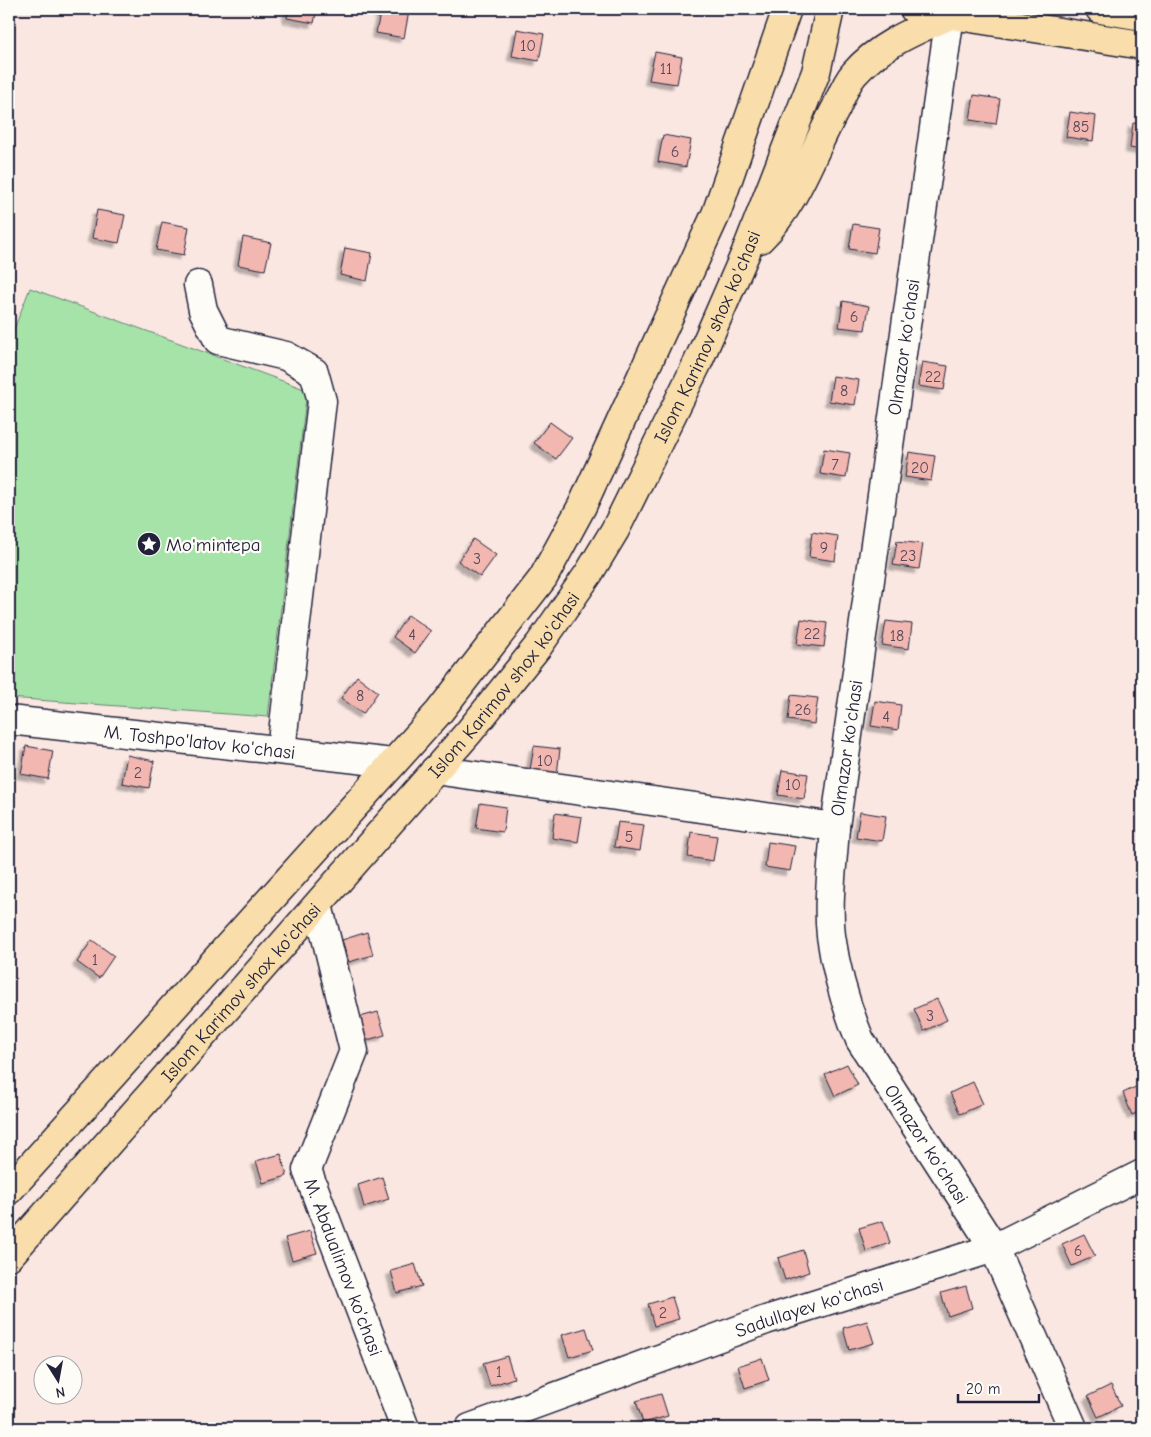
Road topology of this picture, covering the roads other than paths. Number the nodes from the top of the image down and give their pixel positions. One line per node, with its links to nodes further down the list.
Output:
1 (787, 9): 12 (main road, Islom Karimov shox ko'chasi)
2 (830, 9): 8 (main road, Islom Karimov shox ko'chasi)
3 (914, 9): 5 (main road)
4 (1100, 9): 6 (main road)
5 (950, 15): 7 (main road); 8 (main road); 14 (street, Olmazor ko'chasi)
6 (1142, 16)
7 (1142, 45)
8 (746, 252): 13 (main road, Islom Karimov shox ko'chasi)
9 (198, 285): 11 (street)
10 (9, 720): 11 (street, M. Toshpo'latov ko'chasi)
11 (280, 750): 12 (street, M. Toshpo'latov ko'chasi)
12 (392, 763): 16 (main road, Islom Karimov shox ko'chasi)
13 (435, 770): 14 (street); 15 (main road, Islom Karimov shox ko'chasi)
14 (835, 828): 20 (street, Olmazor ko'chasi)
15 (318, 905): 17 (main road, Islom Karimov shox ko'chasi); 22 (street, M. Abdualimov ko'chasi)
16 (136, 1049): 17 (main road); 19 (main road, Islom Karimov shox ko'chasi)
17 (166, 1078): 21 (main road, Islom Karimov shox ko'chasi)
18 (1142, 1174): 20 (street, Sadullayev ko'chasi)
19 (9, 1190)
20 (994, 1248): 23 (street, Sadullayev ko'chasi); 24 (street, Olmazor ko'chasi)
21 (9, 1256)
22 (405, 1428)
23 (470, 1428)
24 (1073, 1428)

